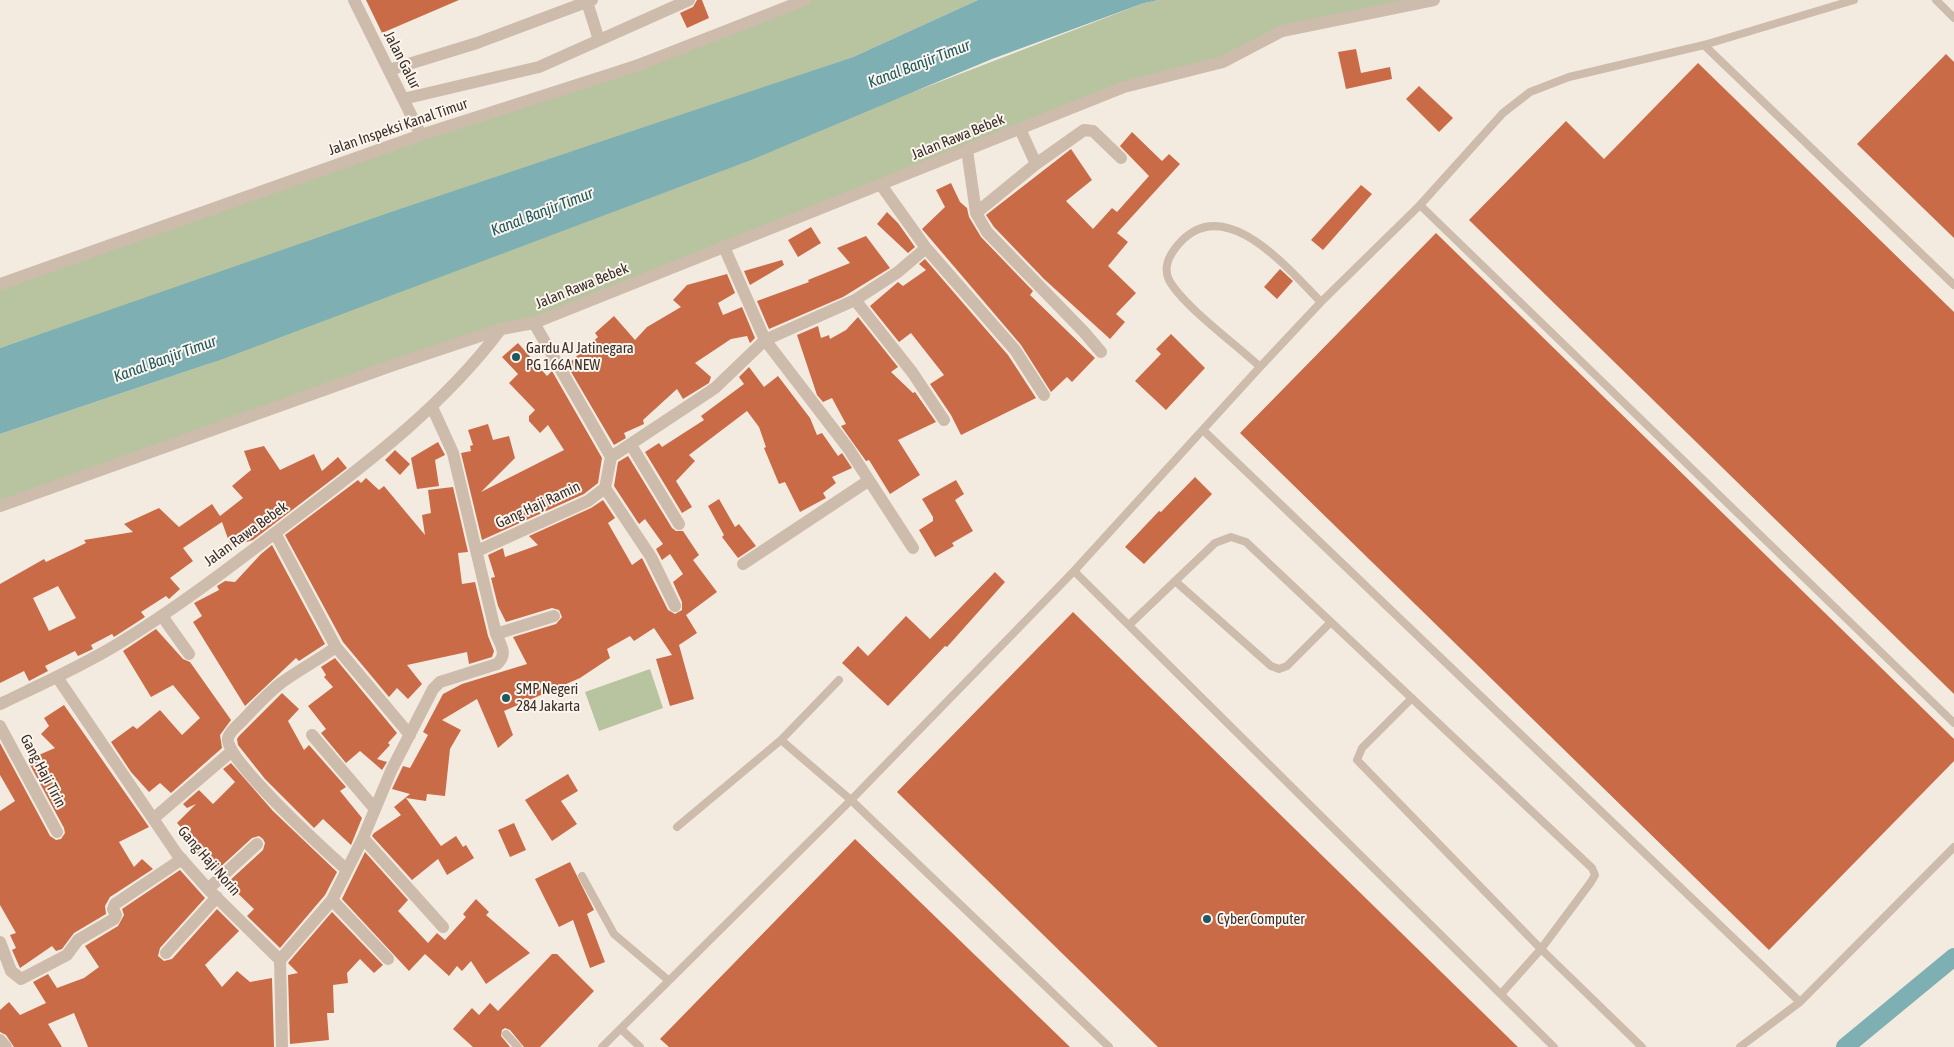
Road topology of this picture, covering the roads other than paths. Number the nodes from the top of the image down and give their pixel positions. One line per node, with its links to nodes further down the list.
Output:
1 (354, 0): 11 (street, Jalan Galur)
2 (689, 0): 9 (street)
3 (805, 0): 14 (street, Jalan Inspeksi Kanal Timur)
4 (1434, 0): 13 (street, Jalan Rawa Bebek)
5 (1854, 0): 10 (lane)
6 (1936, 0): 8 (lane)
7 (589, 1): 9 (street); 11 (street)
8 (1954, 18)
9 (599, 40): 12 (street)
10 (1704, 45): 19 (lane); 24 (lane)
11 (389, 70): 12 (street, Jalan Galur)
12 (403, 99): 14 (street, Jalan Galur)
13 (1020, 129): 15 (street, Jalan Rawa Bebek); 17 (street)
14 (421, 135): 23 (street, Jalan Inspeksi Kanal Timur)
15 (967, 150): 18 (street, Jalan Rawa Bebek); 20 (street)
16 (1121, 158): 17 (street)
17 (1036, 164): 20 (street)
18 (881, 185): 21 (street, Jalan Rawa Bebek); 22 (street)
19 (1420, 205): 26 (lane); 60 (lane)
20 (976, 214): 30 (street)
21 (724, 247): 27 (street, Jalan Rawa Bebek); 29 (street)
22 (926, 248): 25 (street); 32 (street)
23 (0, 284)
24 (1954, 285)
25 (855, 300): 29 (street); 34 (street)
26 (1321, 302): 31 (lane); 31 (lane)
27 (534, 323): 28 (street, Jalan Rawa Bebek); 37 (street)
28 (501, 328): 33 (street, Jalan Rawa Bebek); 40 (street, Jalan Rawa Bebek)
29 (765, 340): 36 (street); 38 (street)
30 (1101, 352)
31 (1260, 367): 35 (lane)
32 (1044, 395)
33 (432, 406): 42 (street, Jalan Rawa Bebek); 44 (street)
34 (944, 420)
35 (1204, 430): 46 (lane); 87 (lane)
36 (631, 445): 37 (street); 41 (street)
37 (611, 457): 39 (street, Gang Haji Ramin)
38 (868, 481): 43 (street); 45 (street)
39 (605, 488): 44 (street, Gang Haji Ramin); 48 (street)
40 (0, 506)
41 (679, 524)
42 (274, 533): 49 (street, Jalan Rawa Bebek); 54 (street)
43 (913, 548)
44 (477, 551): 53 (street)
45 (743, 564)
46 (1074, 571): 52 (lane); 66 (lane)
47 (1175, 581): 51 (lane); 51 (lane); 52 (lane)
48 (675, 606)
49 (162, 616): 55 (street); 56 (street, Jalan Rawa Bebek)
50 (554, 616): 53 (street)
51 (1331, 622): 58 (lane)
52 (1129, 625): 86 (lane)
53 (496, 634): 63 (street)
54 (336, 647): 63 (street); 65 (street)
55 (189, 654)
56 (57, 677): 59 (street, Jalan Rawa Bebek); 68 (street, Gang Haji Norin)
57 (839, 680): 64 (lane)
58 (1412, 698): 81 (lane); 81 (lane)
59 (0, 704)
60 (1954, 723)
61 (0, 726): 70 (street, Gang Haji Tirin)
62 (312, 735): 67 (street)
63 (410, 735): 67 (street)
64 (781, 740): 66 (lane); 69 (lane)
65 (232, 751): 68 (street); 75 (street)
66 (851, 800): 85 (lane); 96 (lane)
67 (375, 809): 71 (street)
68 (154, 818): 74 (street, Gang Haji Norin)
69 (677, 827)
70 (57, 832)
71 (363, 838): 75 (street); 79 (street)
72 (257, 844): 77 (street)
73 (1954, 847): 87 (lane)
74 (182, 859): 77 (street, Gang Haji Norin); 80 (street)
75 (347, 870): 78 (street)
76 (582, 876): 85 (lane)
77 (213, 893): 82 (street); 84 (street, Gang Haji Norin)
78 (332, 900): 83 (street); 84 (street)
79 (443, 927)
80 (0, 942)
81 (1541, 949): 86 (lane); 98 (lane)
82 (166, 953)
83 (388, 959)
84 (280, 960): 92 (street)
85 (668, 980): 88 (lane)
86 (1501, 994): 97 (lane)
87 (1800, 1002): 99 (lane)
88 (621, 1029): 94 (lane); 95 (lane)
89 (506, 1034): 93 (lane)
90 (0, 1040): 91 (street)
91 (6, 1047)
92 (282, 1047)
93 (518, 1047)
94 (602, 1047)
95 (640, 1047)
96 (1109, 1047)
97 (1554, 1047)
98 (1642, 1047)
99 (1740, 1047)

